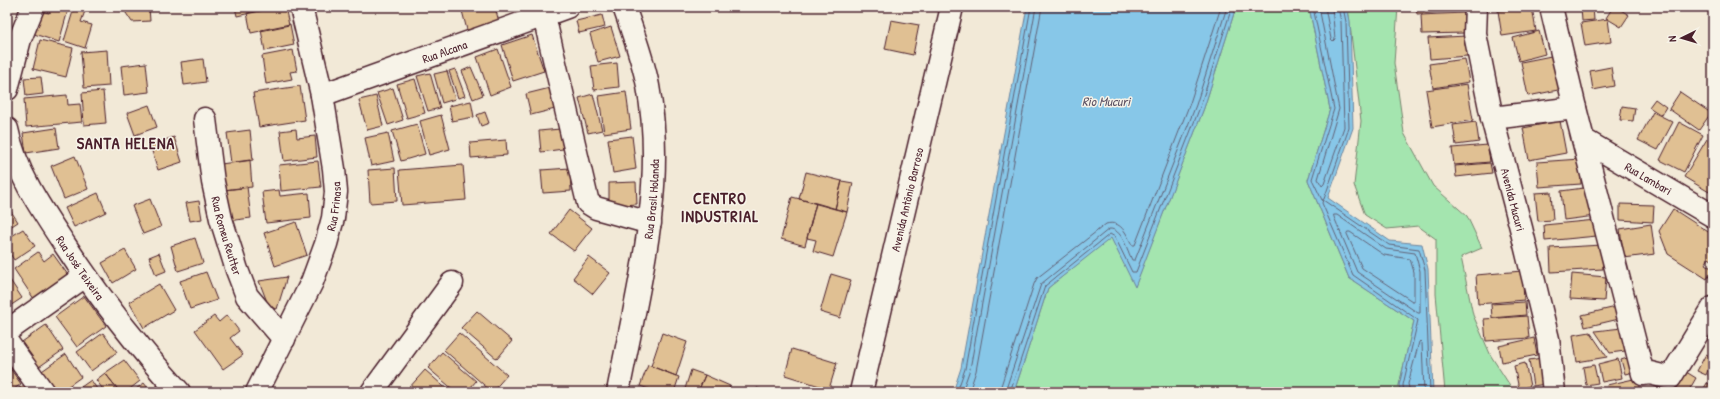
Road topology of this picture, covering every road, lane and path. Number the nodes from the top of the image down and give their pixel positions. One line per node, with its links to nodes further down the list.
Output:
1 (33, 7): 9 (street)
2 (301, 7): 10 (street, Rua Frinasa)
3 (567, 7): 8 (street, Rua Alcana)
4 (624, 7): 17 (street, Rua Brasil Holanda)
5 (952, 7): 29 (street, Avenida Antônio Barroso)
6 (1476, 7): 13 (street, Avenida Mucuri)
7 (1551, 7): 11 (street)
8 (544, 16): 10 (street, Rua Alcana); 17 (street)
9 (7, 89)
10 (322, 95): 22 (street, Rua Frinasa)
11 (1575, 108): 13 (street); 15 (street)
12 (205, 118): 22 (street, Rua Romeu Reutter)
13 (1492, 118): 30 (street, Avenida Mucuri)
14 (7, 129): 18 (street, Rua José Teixeira)
15 (1584, 140): 16 (street, Rua Lambari); 20 (street)
16 (1713, 216)
17 (650, 223): 28 (street, Rua Brasil Holanda)
18 (85, 276): 21 (street); 25 (street, Rua José Teixeira)
19 (452, 283): 27 (street)
20 (1713, 308)
21 (7, 331)
22 (284, 339): 26 (street, Rua Frinasa)
23 (7, 342): 24 (street)
24 (43, 392)
25 (178, 392)
26 (257, 392)
27 (372, 392)
28 (618, 392)
29 (861, 392)
30 (1554, 392)

